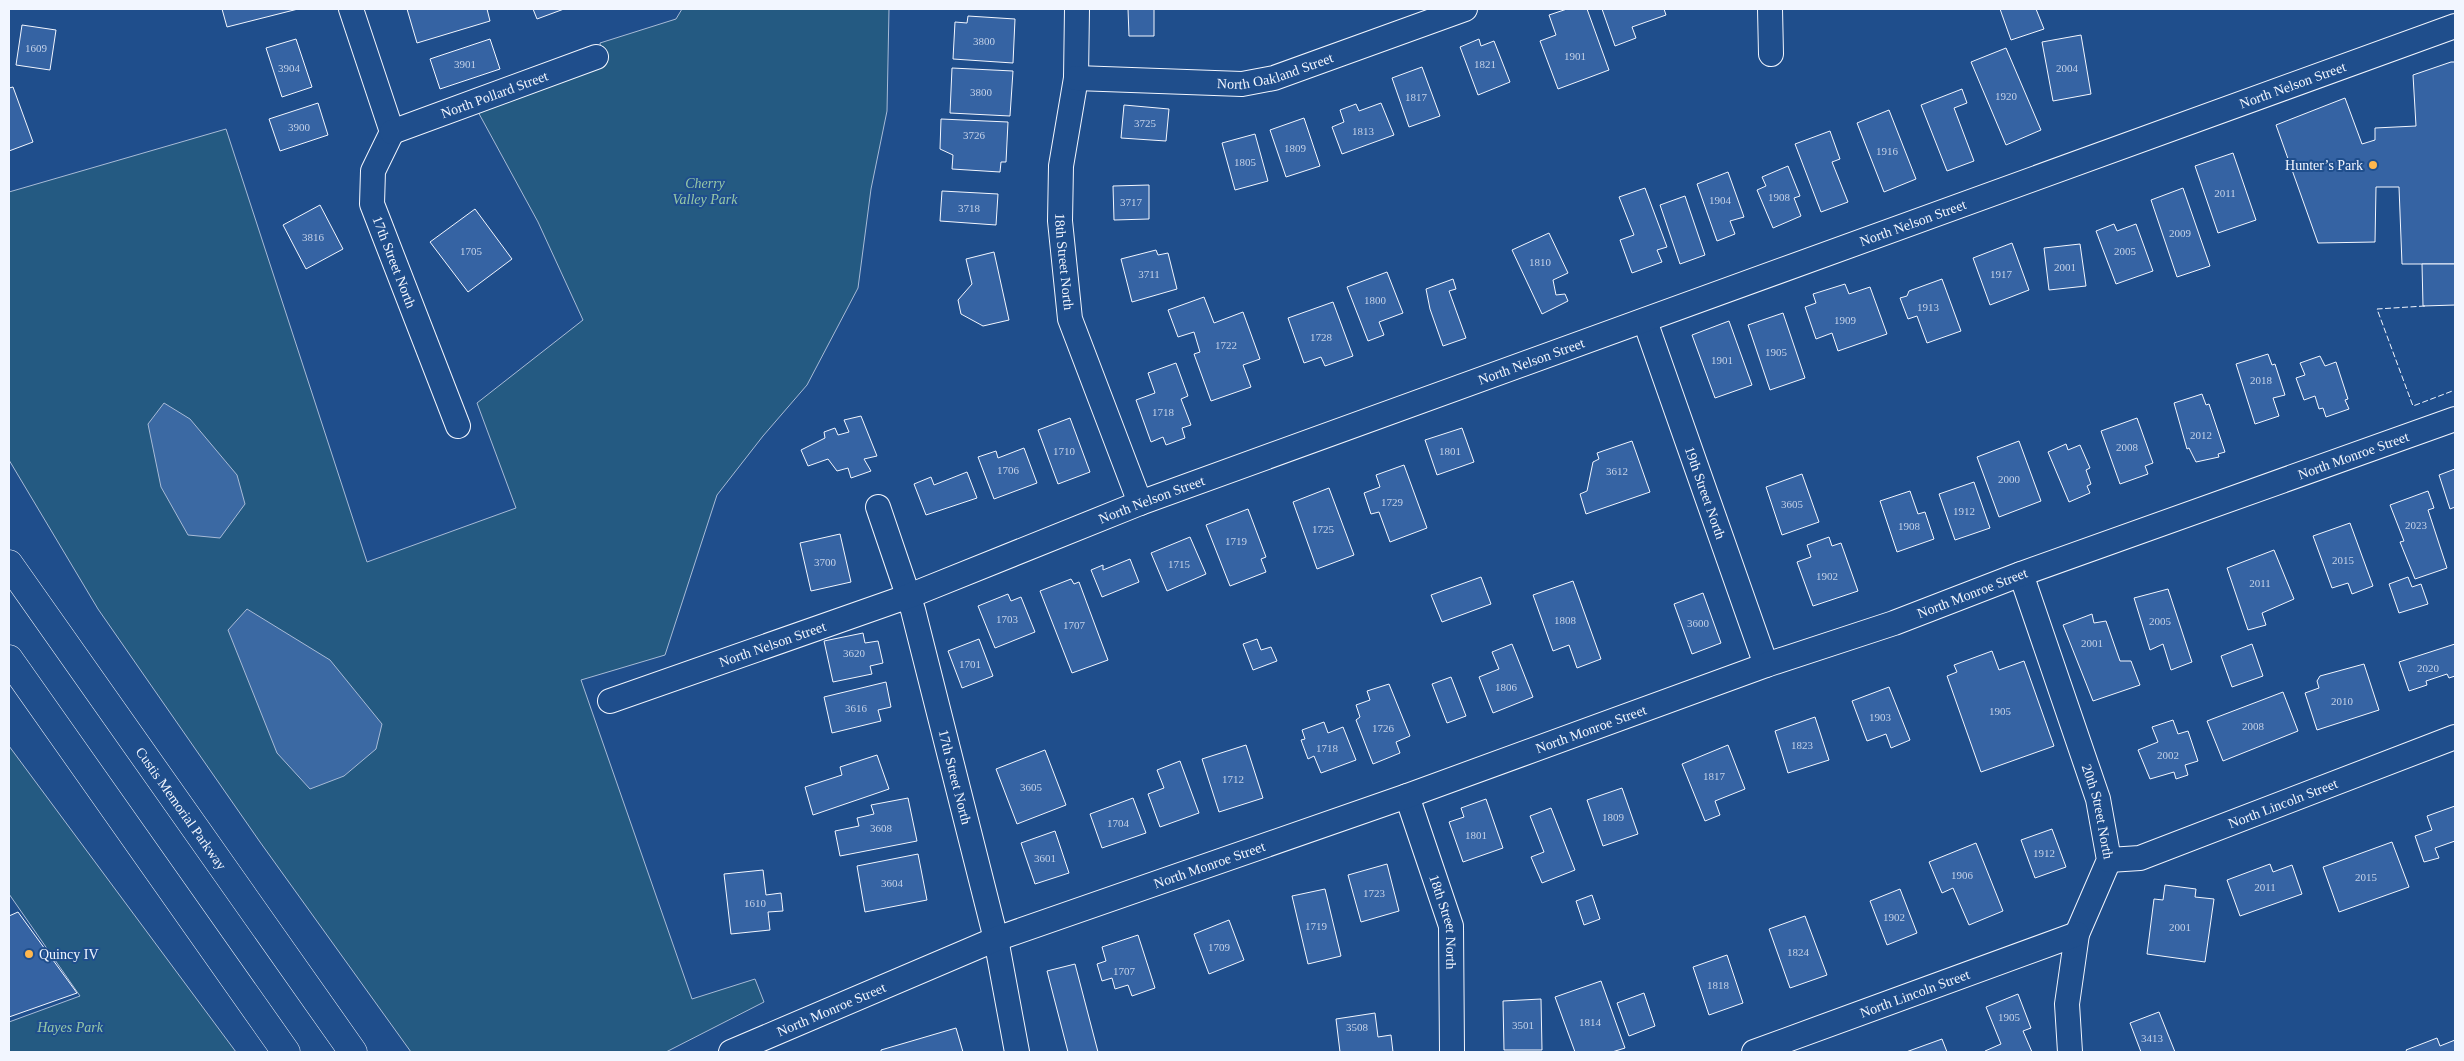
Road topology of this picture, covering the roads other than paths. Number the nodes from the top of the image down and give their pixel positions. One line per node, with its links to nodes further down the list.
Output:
1 (351, 9): 9 (street)
2 (1077, 9): 8 (street, 18th Street North)
3 (1465, 9): 8 (street, North Oakland Street)
4 (1770, 9): 6 (street)
5 (2455, 26): 10 (street, North Nelson Street)
6 (1771, 54)
7 (596, 57): 9 (street, North Pollard Street)
8 (1076, 78): 13 (street, 18th Street North)
9 (392, 132): 12 (street, 17th Street North)
10 (1645, 321): 13 (street, North Nelson Street); 19 (street, 19th Street North)
11 (2455, 419): 16 (street, North Monroe Street)
12 (458, 426)
13 (1140, 503): 17 (street, North Nelson Street)
14 (878, 507): 17 (street, 17th Street North)
15 (9, 564): 27 (highway, Custis Memorial Parkway)
16 (2021, 574): 19 (street, North Monroe Street); 23 (street, 20th Street North)
17 (909, 596): 20 (street, North Nelson Street); 25 (street, 17th Street North)
18 (9, 659): 26 (highway)
19 (1766, 666): 22 (street, North Monroe Street)
20 (610, 701)
21 (2455, 737): 23 (street, North Lincoln Street)
22 (1407, 796): 25 (street, North Monroe Street); 30 (street, 18th Street North)
23 (2108, 860): 24 (street, 20th Street North)
24 (2077, 934): 31 (street, North Lincoln Street); 32 (street, 20th Street North)
25 (996, 939): 28 (street, North Monroe Street); 29 (street, 17th Street North)
26 (286, 1052)
27 (353, 1052)
28 (731, 1052)
29 (1017, 1052)
30 (1452, 1052)
31 (1754, 1052)
32 (2070, 1052)

